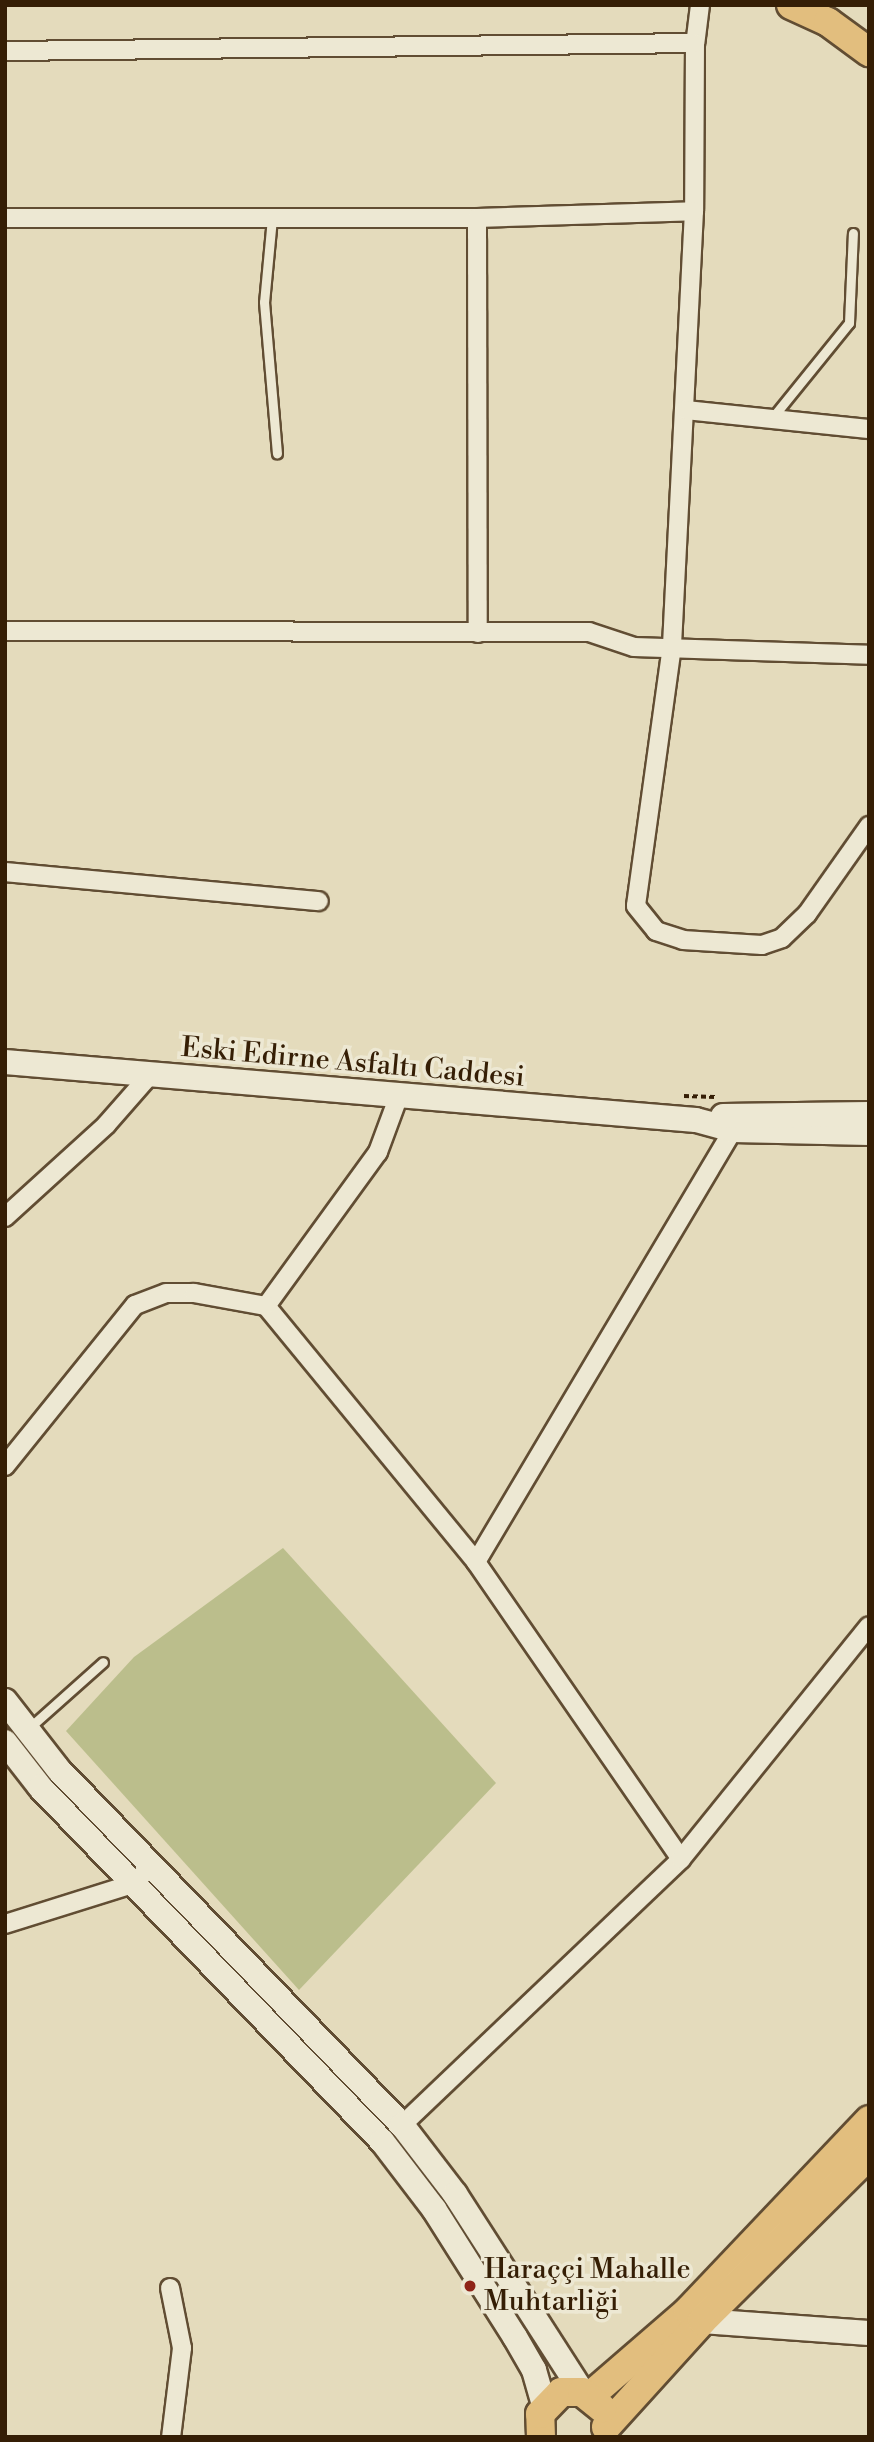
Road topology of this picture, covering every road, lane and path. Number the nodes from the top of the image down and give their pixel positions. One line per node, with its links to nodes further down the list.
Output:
1 (700, 5): 3 (street)
2 (791, 5): 5 (main road)
3 (695, 43): 4 (street); 6 (street)
4 (5, 51)
5 (869, 52)
6 (694, 211): 9 (street); 11 (street)
7 (5, 218): 8 (street)
8 (272, 218): 9 (street); 14 (lane)
9 (477, 218): 16 (street)
10 (853, 233): 12 (lane)
11 (685, 410): 12 (street); 17 (street)
12 (771, 419): 13 (street)
13 (869, 429)
14 (277, 453)
15 (5, 631): 16 (street)
16 (478, 633): 17 (street)
17 (672, 646): 18 (street); 19 (street)
18 (869, 655)
19 (869, 826)
20 (5, 872): 21 (street)
21 (320, 901)
22 (5, 1062): 23 (main road, Eski Edirne Asfaltı Caddesi)
23 (149, 1076): 24 (main road, Eski Edirne Asfaltı Caddesi); 29 (street)
24 (398, 1098): 26 (main road, Eski Edirne Asfaltı Caddesi); 30 (street)
25 (869, 1114): 26 (main road)
26 (696, 1120): 27 (main road)
27 (733, 1130): 28 (main road); 32 (street)
28 (869, 1133)
29 (5, 1217)
30 (266, 1306): 31 (street); 32 (street)
31 (5, 1466)
32 (476, 1562): 38 (street)
33 (869, 1626): 38 (street)
34 (103, 1662): 36 (lane)
35 (5, 1701): 36 (main road)
36 (28, 1730): 37 (lane); 39 (main road)
37 (7, 1744): 40 (main road)
38 (681, 1860): 43 (street)
39 (151, 1866): 40 (street); 43 (main road)
40 (133, 1884): 41 (street); 44 (main road)
41 (5, 1924)
42 (869, 2120): 47 (main road)
43 (402, 2125): 44 (main road); 49 (main road)
44 (382, 2141): 50 (main road)
45 (869, 2155): 47 (main road)
46 (170, 2288): 52 (street)
47 (695, 2316): 48 (main road); 49 (main road); 51 (main road)
48 (869, 2333)
49 (586, 2394): 50 (main road); 51 (main road)
50 (544, 2405): 53 (main road)
51 (604, 2432)
52 (171, 2437)
53 (541, 2437)

